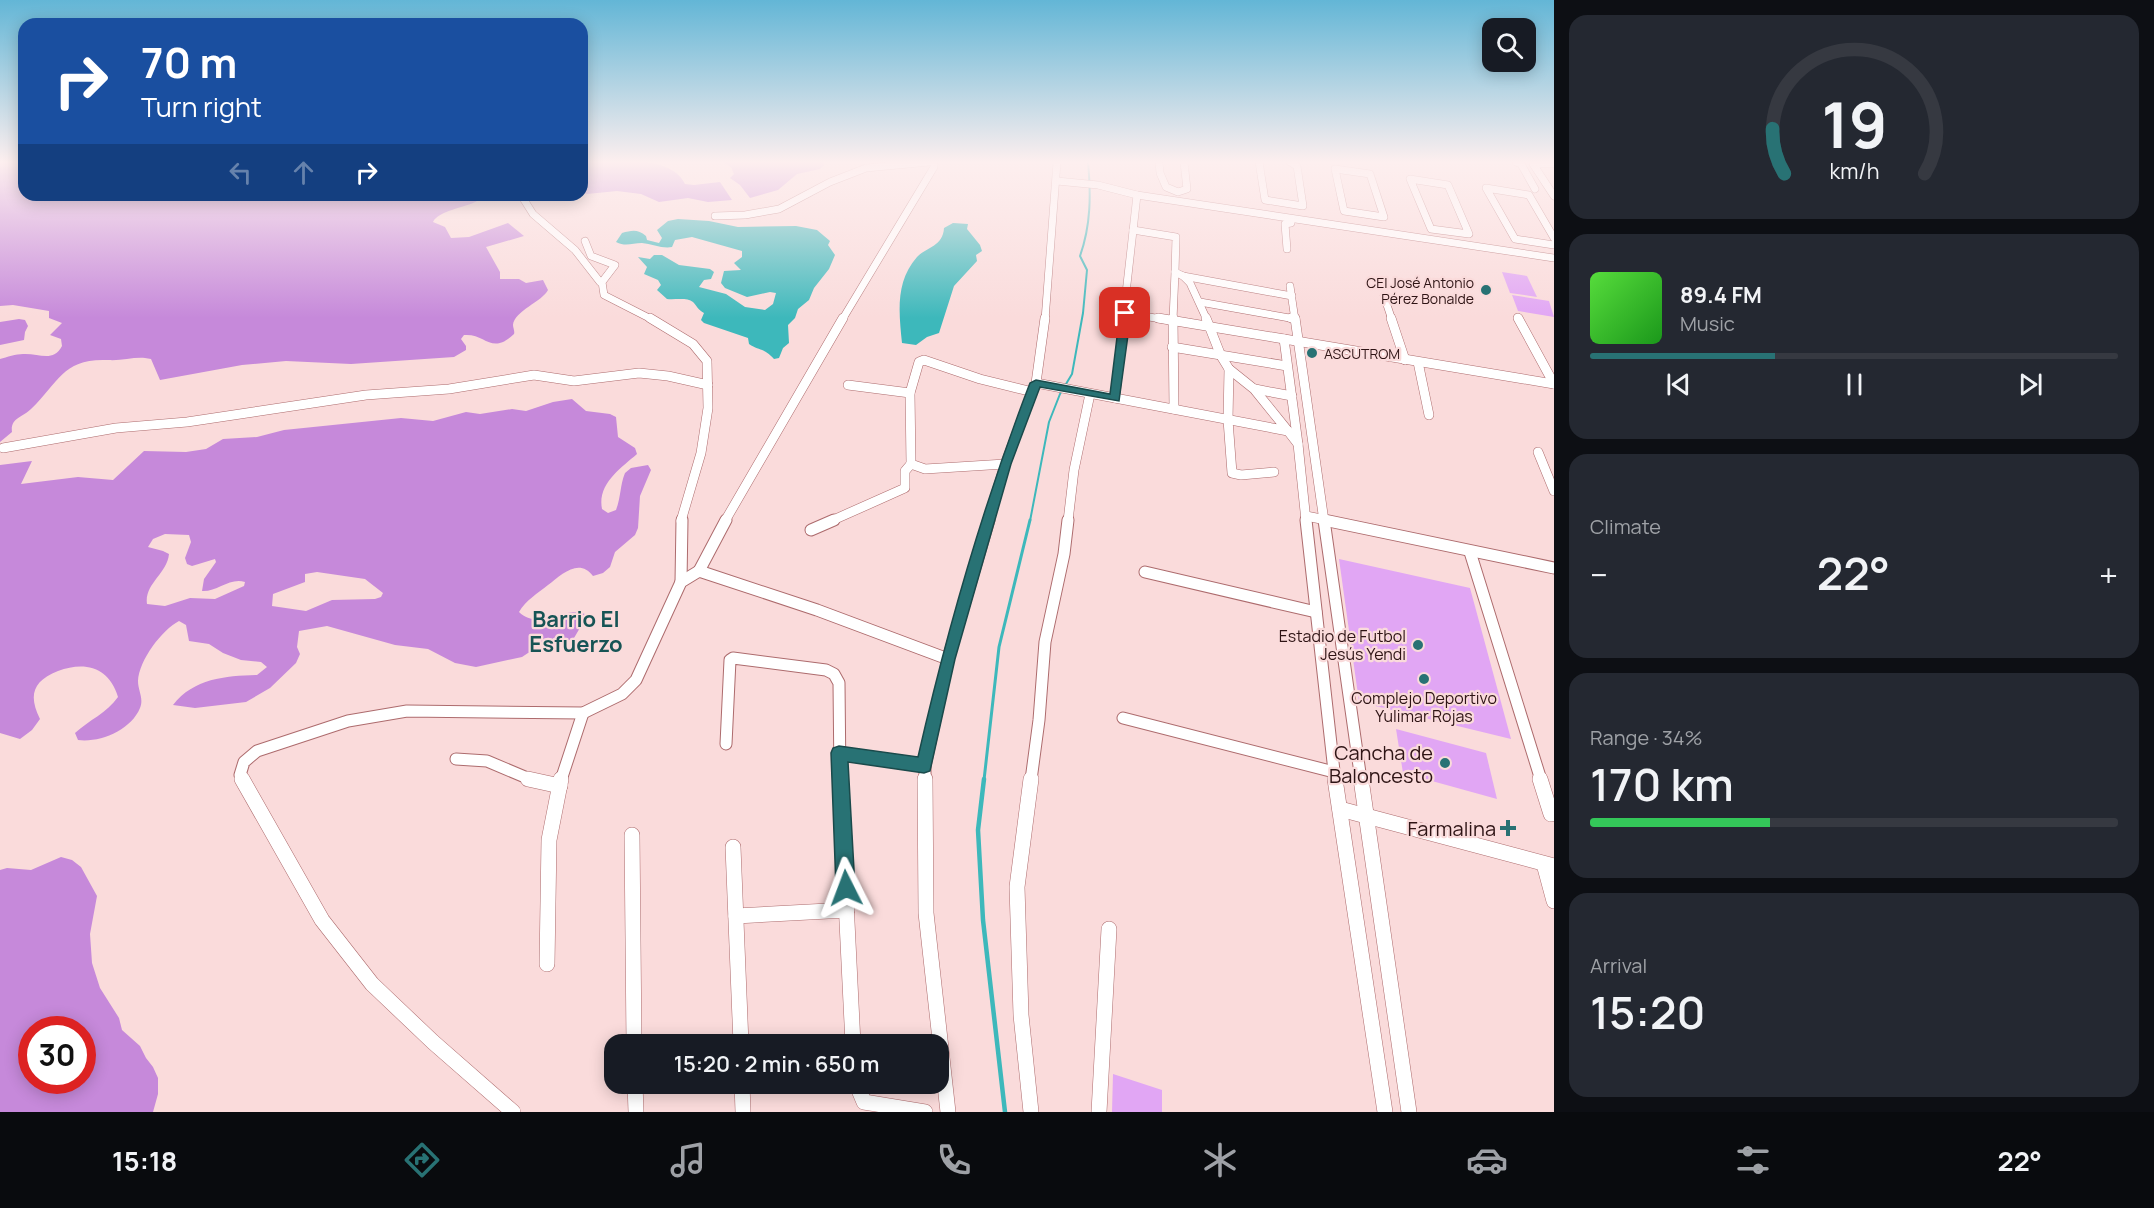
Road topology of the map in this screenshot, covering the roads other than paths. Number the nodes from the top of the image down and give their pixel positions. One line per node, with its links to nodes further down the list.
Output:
1 (533, 214): 36 (street)
2 (751, 214): 16 (street)
3 (904, 214): 78 (street)
4 (1054, 214): 56 (street)
5 (1134, 214): 20 (street)
6 (1259, 214): 18 (street)
7 (1280, 214): 18 (street)
8 (1290, 214): 19 (street)
9 (1356, 214): 15 (street)
10 (1382, 214): 17 (street)
11 (1425, 214): 23 (street)
12 (1461, 214): 24 (street)
13 (1501, 214): 28 (street)
14 (1540, 214): 25 (street)
15 (1361, 215): 17 (street); 21 (street)
16 (715, 216)
17 (1369, 216): 22 (street)
18 (1280, 217): 19 (street)
19 (1291, 221): 21 (street); 32 (street); 34 (street)
20 (1132, 230): 35 (street); 40 (street)
21 (1364, 230): 22 (street)
22 (1374, 232): 27 (street)
23 (1445, 232): 24 (street); 27 (street)
24 (1456, 233): 29 (street)
25 (1554, 238)
26 (585, 241): 36 (street)
27 (1449, 242): 29 (street)
28 (1530, 242): 30 (street); 33 (street)
29 (1461, 244): 33 (street)
30 (1544, 244): 31 (street); 34 (street)
31 (1554, 245)
32 (1287, 249)
33 (1537, 255): 34 (street)
34 (1553, 258)
35 (1179, 274): 38 (street); 42 (street); 43 (street)
36 (600, 282): 54 (street)
37 (1384, 296): 49 (street)
38 (1200, 303): 42 (street); 44 (street)
39 (1108, 310): 40 (street)
40 (1125, 313): 43 (street); 61 (street)
41 (1518, 318): 53 (street)
42 (1295, 319): 46 (street)
43 (1173, 321): 44 (street); 47 (street)
44 (1209, 327): 45 (street); 48 (street)
45 (1284, 339): 46 (street); 51 (street)
46 (1299, 341): 49 (street); 74 (street)
47 (1172, 347): 48 (street); 62 (street)
48 (1221, 356): 51 (street); 52 (street)
49 (1406, 360): 50 (street)
50 (1418, 362): 53 (street); 63 (street)
51 (1287, 366): 60 (street)
52 (1229, 369): 57 (street); 64 (street)
53 (1554, 384)
54 (708, 385): 67 (street); 80 (street)
55 (848, 385): 58 (street)
56 (1038, 387): 58 (street); 59 (street); 70 (street)
57 (1255, 390): 60 (street); 65 (street)
58 (910, 393): 69 (street)
59 (1086, 393): 61 (street); 113 (street)
60 (1292, 396): 66 (street)
61 (1115, 398): 62 (street)
62 (1174, 409): 64 (street)
63 (1429, 415)
64 (1228, 420): 65 (street); 71 (street)
65 (1288, 431): 66 (street)
66 (1298, 444): 73 (street)
67 (3, 448)
68 (1538, 452): 72 (street)
69 (911, 464): 70 (street); 75 (street)
70 (1005, 464): 82 (street)
71 (1274, 472)
72 (1554, 490)
73 (1306, 516): 74 (street); 81 (street)
74 (1323, 520): 76 (street); 93 (street)
75 (811, 530)
76 (1470, 552): 77 (street); 92 (street)
77 (1554, 568)
78 (699, 570): 80 (street); 82 (street)
79 (1145, 572): 81 (street)
80 (681, 582): 83 (street)
81 (1317, 612): 89 (street)
82 (948, 659): 88 (street)
83 (583, 713): 90 (street); 108 (street)
84 (1123, 718): 89 (street)
85 (726, 744): 86 (street)
86 (839, 753): 88 (street); 98 (street)
87 (456, 759): 90 (street)
88 (924, 766): 112 (street)
89 (1334, 772): 91 (street)
90 (560, 786): 101 (street)
91 (1340, 808): 93 (street); 115 (street)
92 (1551, 814)
93 (1365, 815): 96 (street); 116 (street)
94 (632, 835): 102 (street)
95 (733, 847): 99 (street)
96 (1549, 865): 97 (street)
97 (1554, 901)
98 (847, 910): 99 (street); 104 (street)
99 (736, 916): 103 (street)
100 (1109, 929): 114 (street)
101 (547, 964)
102 (634, 1034)
103 (741, 1034)
104 (853, 1034)
105 (635, 1094): 109 (street)
106 (742, 1094): 110 (street)
107 (863, 1107): 111 (street)
108 (513, 1112)
109 (636, 1112)
110 (742, 1112)
111 (925, 1112)
112 (948, 1112)
113 (1031, 1112)
114 (1099, 1112)
115 (1385, 1112)
116 (1408, 1112)

